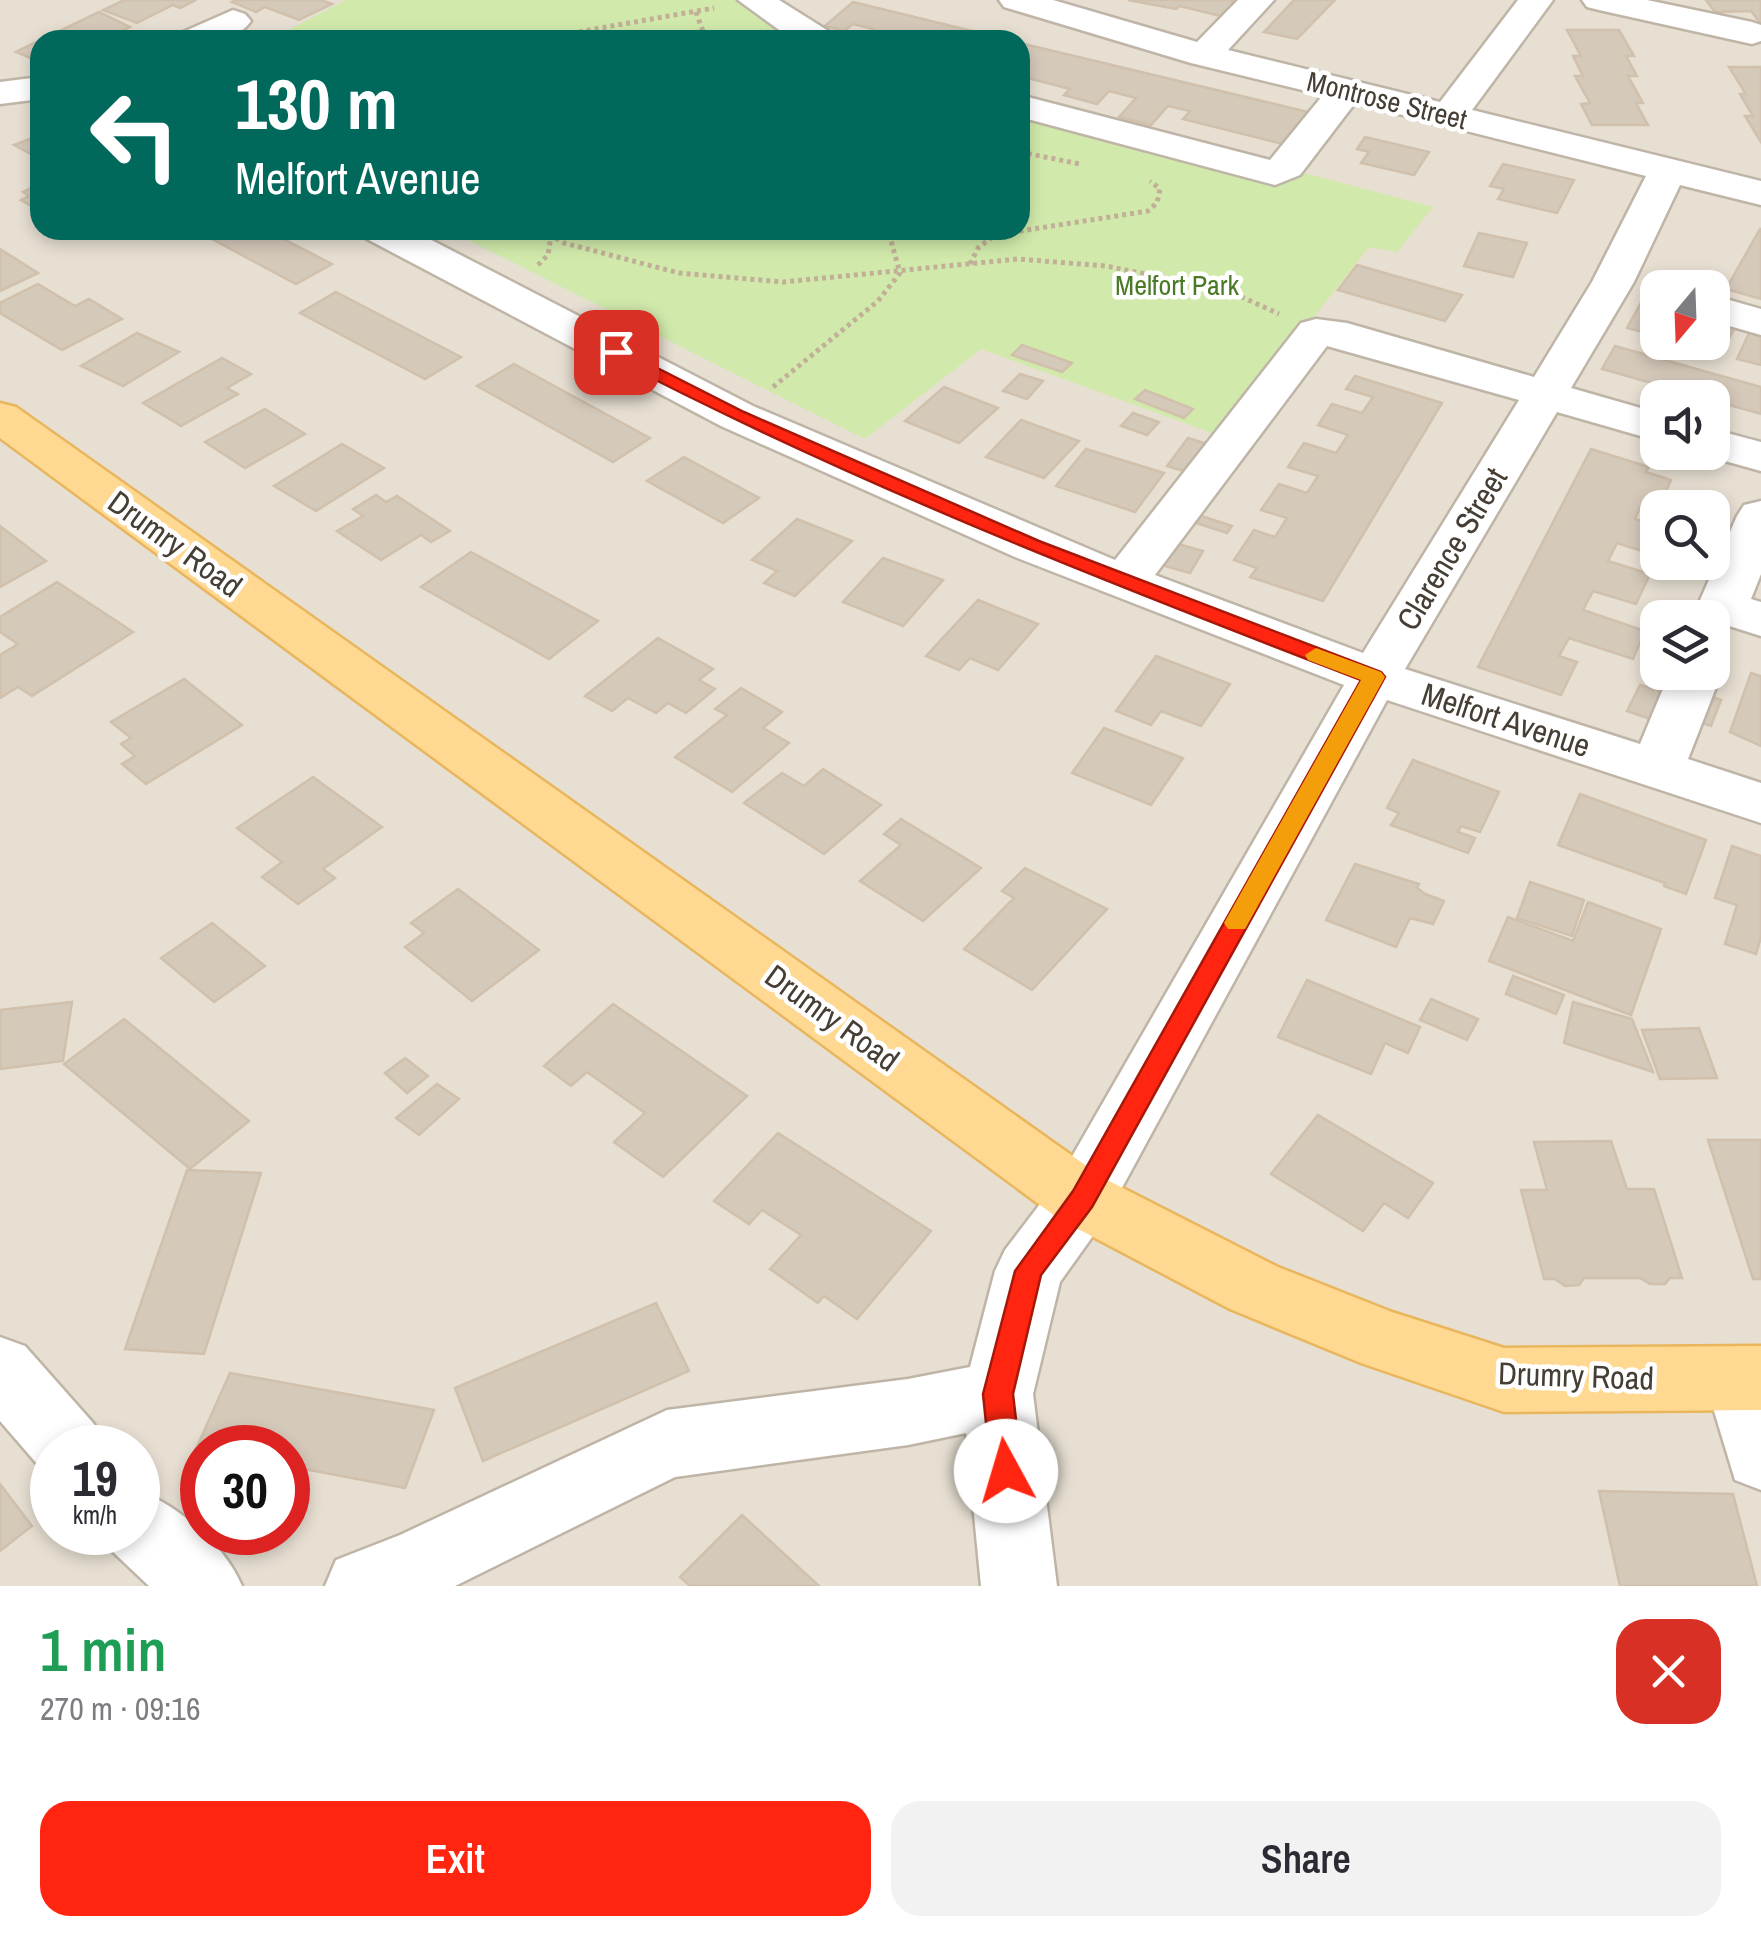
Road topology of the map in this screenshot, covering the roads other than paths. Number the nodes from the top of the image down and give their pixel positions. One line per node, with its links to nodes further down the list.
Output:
1 (1016, 0): 11 (street, Montrose Street)
2 (1103, 0): 11 (street)
3 (1257, 0): 11 (street)
4 (1536, 0): 16 (street)
5 (1600, 0): 10 (street)
6 (740, 3): 9 (street)
7 (233, 21): 8 (street)
8 (215, 30)
9 (796, 30)
10 (1752, 33)
11 (1216, 43): 13 (street, Montrose Street)
12 (30, 89): 14 (street)
13 (1346, 90): 15 (street); 16 (street, Montrose Street)
14 (0, 93)
15 (1030, 109)
16 (1449, 116): 17 (street, Montrose Street)
17 (1668, 170): 18 (street, Montrose Street); 20 (street, Clarence Street)
18 (1761, 193)
19 (401, 240): 29 (street, Melfort Avenue)
20 (1635, 288): 23 (street, Clarence Street)
21 (1730, 313): 22 (street)
22 (1761, 322)
23 (1546, 394): 25 (street); 29 (street); 31 (street, Clarence Street)
24 (0, 418): 35 (main road, Drumry Road)
25 (1640, 422)
26 (1730, 448): 27 (street)
27 (1761, 457)
28 (1761, 516): 30 (street)
29 (1124, 582): 31 (street, Melfort Avenue)
30 (1732, 619)
31 (1374, 677): 33 (street, Melfort Avenue); 35 (street, Clarence Street)
32 (1688, 690): 33 (street)
33 (1656, 768): 34 (street, Melfort Avenue)
34 (1761, 803)
35 (1082, 1199): 37 (main road, Drumry Road); 38 (street, Clarence Street)
36 (0, 1369): 39 (street)
37 (1750, 1378): 40 (street)
38 (998, 1394): 42 (street); 44 (street, Clarence Street)
39 (49, 1425)
40 (1761, 1456)
41 (160, 1546): 43 (street)
42 (400, 1579)
43 (204, 1586)
44 (1020, 1586)

